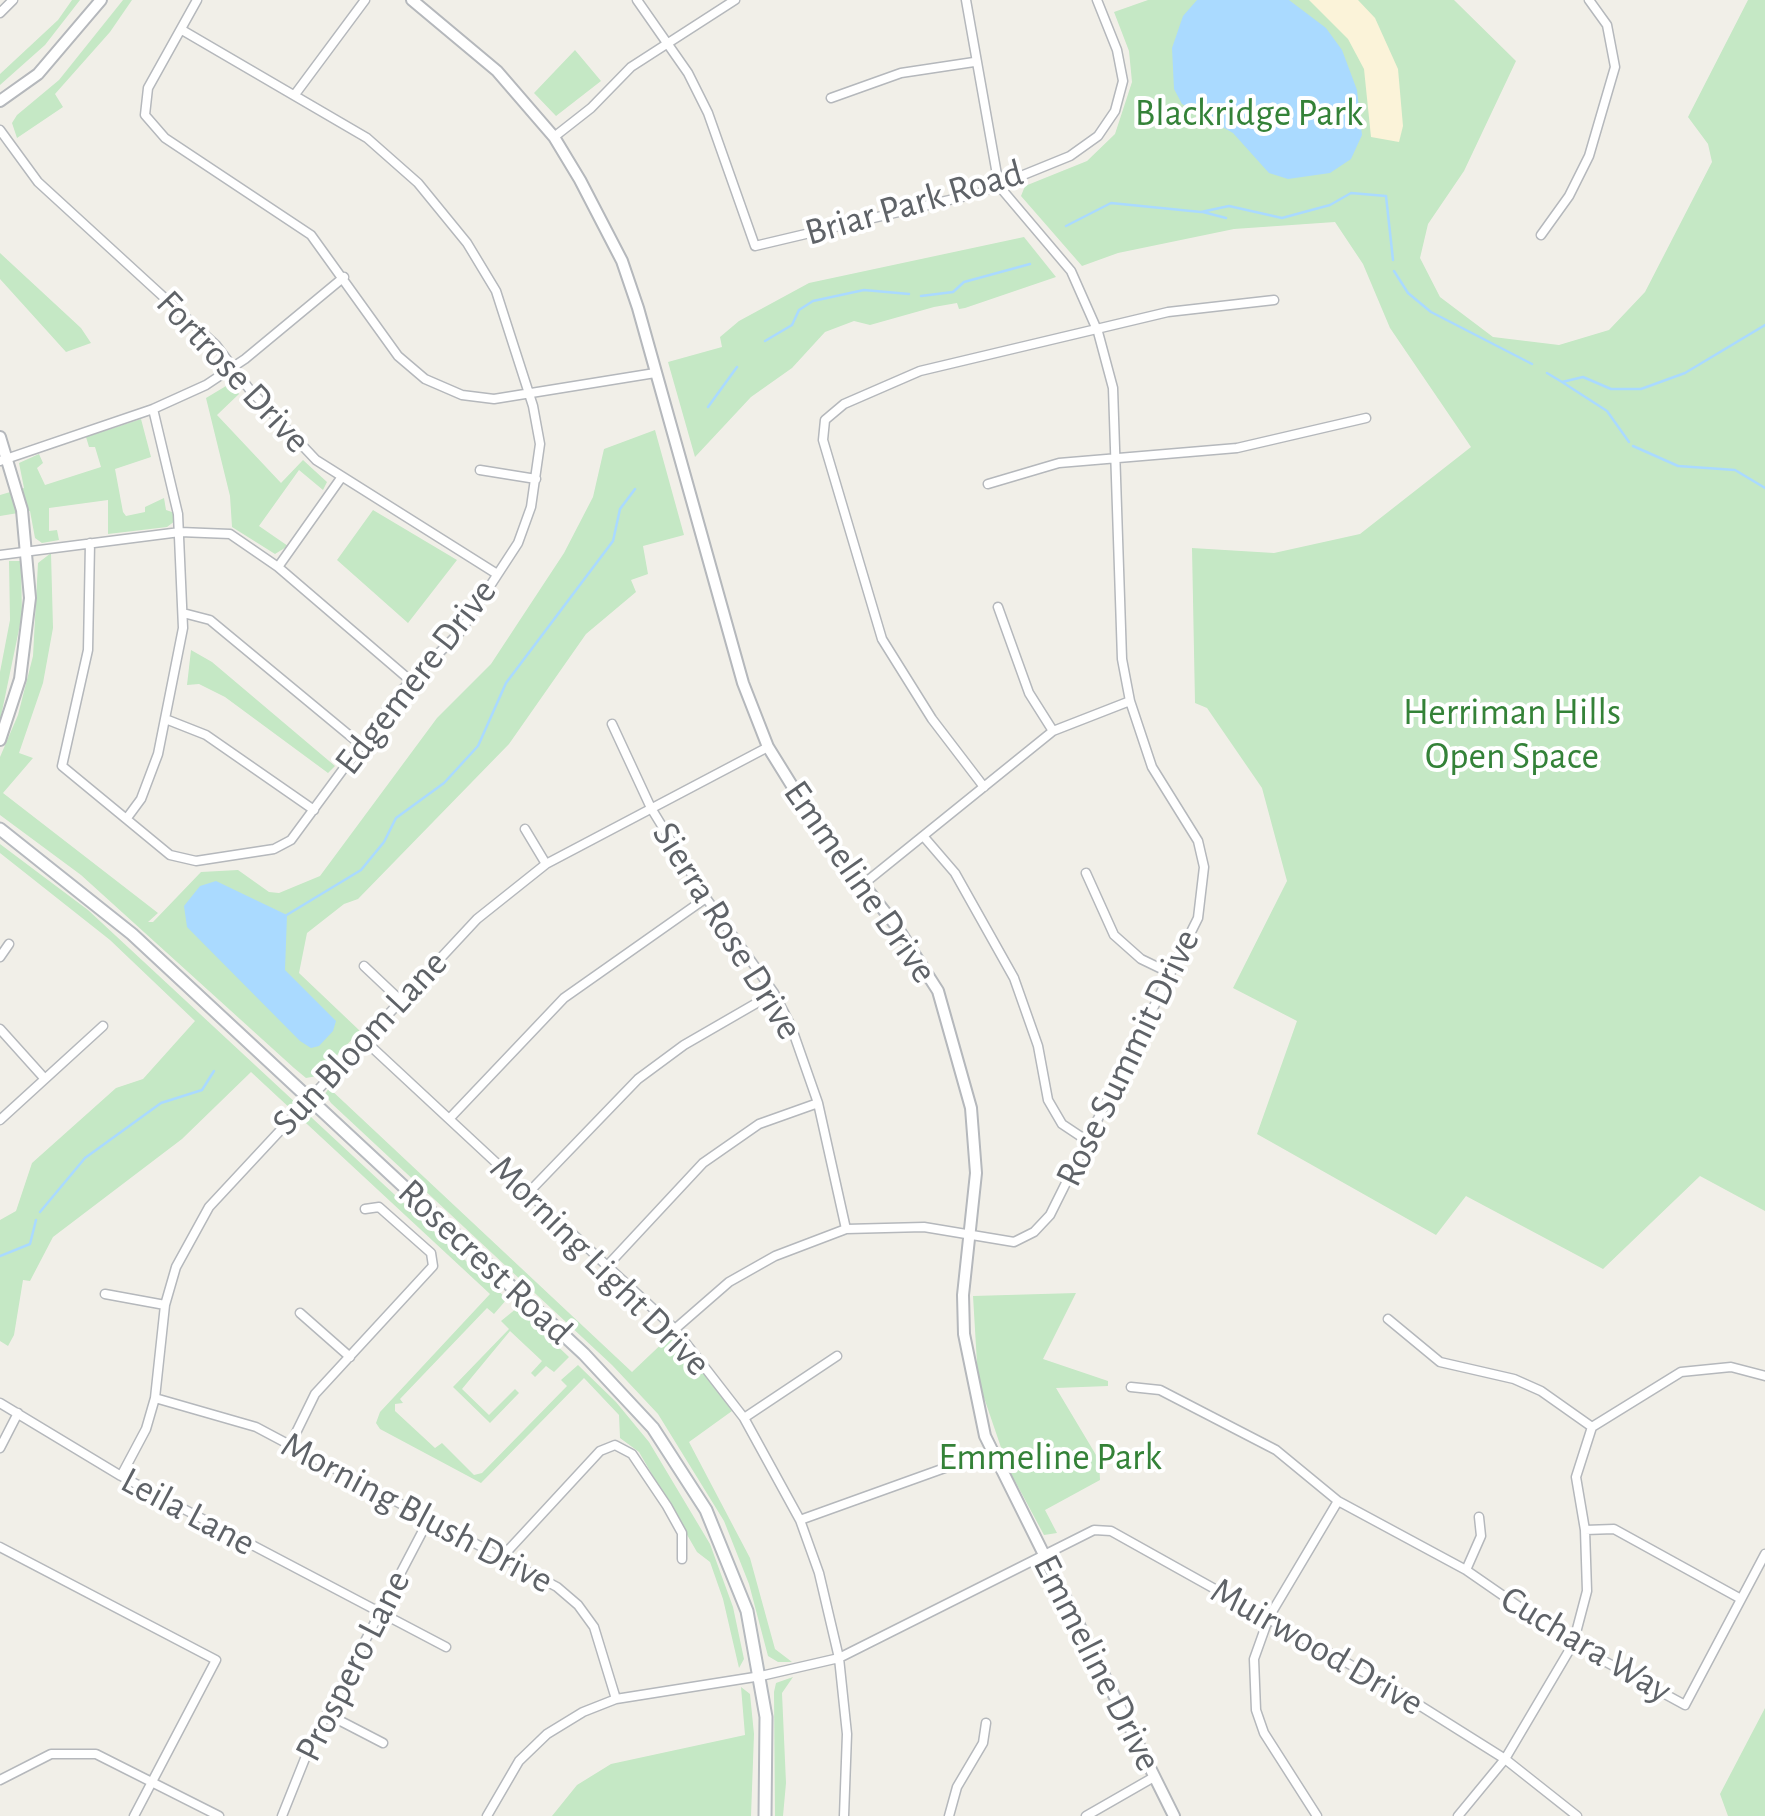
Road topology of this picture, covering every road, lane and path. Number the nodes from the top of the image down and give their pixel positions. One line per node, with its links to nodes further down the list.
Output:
1 (12, 0): 11 (street)
2 (101, 0): 17 (street)
3 (197, 0): 12 (street)
4 (364, 0): 15 (street)
5 (412, 0): 19 (street, Emmeline Drive)
6 (638, 0): 13 (street)
7 (735, 0): 13 (street)
8 (966, 0): 14 (street, Rose Summit Drive)
9 (1097, 0): 20 (street, Briar Park Road)
10 (1589, 0): 21 (street)
11 (0, 12)
12 (182, 30): 15 (street, Edgemere Drive); 22 (street)
13 (666, 40): 19 (street); 20 (street, Briar Park Road)
14 (974, 62): 16 (street); 20 (street, Rose Summit Drive)
15 (296, 93): 27 (street, Edgemere Drive)
16 (831, 98)
17 (0, 102)
18 (0, 130): 25 (street, Fortrose Drive)
19 (554, 137): 26 (street, Emmeline Drive)
20 (999, 186): 24 (street, Rose Summit Drive)
21 (1541, 235)
22 (344, 277): 25 (street); 27 (street)
23 (1274, 300): 24 (street)
24 (1098, 332): 32 (street, Rose Summit Drive); 53 (street)
25 (234, 367): 28 (street); 34 (street, Fortrose Drive)
26 (656, 373): 27 (street); 52 (street, Emmeline Drive)
27 (530, 397): 35 (street, Edgemere Drive)
28 (154, 408): 31 (street); 37 (street)
29 (1366, 418): 32 (street)
30 (0, 437): 31 (street)
31 (4, 459): 39 (street)
32 (1117, 460): 36 (street); 46 (street, Rose Summit Drive)
33 (480, 470): 35 (street)
34 (342, 478): 41 (street); 42 (street, Fortrose Drive)
35 (536, 478): 42 (street, Edgemere Drive)
36 (988, 484)
37 (180, 532): 38 (street); 41 (street); 44 (street)
38 (90, 543): 39 (street); 56 (street)
39 (29, 551): 40 (street); 50 (street)
40 (0, 555)
41 (278, 567): 45 (street)
42 (498, 574): 45 (street, Edgemere Drive)
43 (998, 608): 49 (street)
44 (184, 614): 47 (street); 51 (street)
45 (411, 682): 51 (street, Edgemere Drive)
46 (1130, 701): 49 (street); 67 (street, Rose Summit Drive)
47 (168, 720): 55 (street); 56 (street)
48 (612, 724): 54 (street, Sierra Rose Drive)
49 (1053, 731): 53 (street)
50 (0, 740)
51 (361, 745): 55 (street, Edgemere Drive)
52 (768, 748): 54 (street, Sun Bloom Lane); 62 (street, Emmeline Drive)
53 (984, 786): 59 (street)
54 (651, 808): 60 (street, Sun Bloom Lane); 63 (street, Sierra Rose Drive)
55 (314, 810): 56 (street, Edgemere Drive)
56 (126, 818)
57 (0, 829): 74 (main road, Rosecrest Road)
58 (524, 829): 60 (street)
59 (924, 838): 62 (street); 78 (street)
60 (546, 864): 69 (street, Sun Bloom Lane)
61 (1086, 874): 67 (street)
62 (861, 886): 82 (street, Emmeline Drive)
63 (706, 898): 68 (street, Sierra Rose Drive); 76 (street)
64 (9, 944): 65 (street)
65 (0, 957)
66 (364, 966): 69 (street)
67 (1170, 973): 78 (street, Rose Summit Drive)
68 (774, 993): 75 (street, Sierra Rose Drive); 79 (street)
69 (399, 999): 72 (street, Sun Bloom Lane)
70 (103, 1026): 73 (street)
71 (0, 1029): 73 (street)
72 (363, 1039): 74 (street, Sun Bloom Lane); 76 (street, Morning Light Drive)
73 (45, 1079): 77 (street)
74 (308, 1098): 85 (street, Sun Bloom Lane); 119 (main road, Rosecrest Road)
75 (818, 1104): 81 (street, Sierra Rose Drive); 83 (street)
76 (450, 1118): 79 (street, Morning Light Drive)
77 (0, 1120)
78 (1086, 1140): 82 (street, Rose Summit Drive)
79 (530, 1192): 83 (street, Morning Light Drive)
80 (365, 1209): 90 (street)
81 (846, 1228): 82 (street, Rose Summit Drive); 88 (street, Rose Summit Drive)
82 (971, 1236): 100 (street, Emmeline Drive)
83 (607, 1266): 88 (street, Morning Light Drive)
84 (105, 1294): 85 (street)
85 (165, 1306): 93 (street, Sun Bloom Lane)
86 (300, 1313): 90 (street)
87 (1388, 1318): 97 (street)
88 (675, 1330): 96 (street, Morning Light Drive)
89 (838, 1356): 96 (street)
90 (350, 1357): 98 (street)
91 (1765, 1376): 97 (street)
92 (1131, 1387): 102 (street, Cuchara Way)
93 (155, 1398): 98 (street, Morning Blush Drive); 101 (street, Sun Bloom Lane)
94 (0, 1403): 95 (street, Leila Lane)
95 (18, 1413): 99 (street); 101 (street, Leila Lane)
96 (744, 1418): 105 (street, Morning Light Drive)
97 (1592, 1427): 106 (street)
98 (290, 1445): 104 (street, Morning Blush Drive)
99 (0, 1448)
100 (992, 1451): 105 (street); 109 (street, Emmeline Drive)
101 (121, 1476): 114 (street, Leila Lane)
102 (1338, 1501): 112 (street, Cuchara Way); 115 (street)
103 (1479, 1517): 112 (street)
104 (430, 1518): 110 (street, Morning Blush Drive); 114 (street, Prospero Lane)
105 (800, 1520): 118 (street, Morning Light Drive)
106 (1584, 1530): 113 (street); 116 (street)
107 (0, 1547): 127 (street)
108 (1765, 1554): 113 (street, Cuchara Way)
109 (1043, 1556): 115 (street, Muirwood Drive); 118 (street, Muirwood Drive); 125 (street, Emmeline Drive)
110 (502, 1557): 111 (street); 120 (street, Morning Blush Drive)
111 (682, 1558)
112 (1466, 1570): 116 (street, Cuchara Way)
113 (1742, 1599): 116 (street, Cuchara Way)
114 (380, 1613): 117 (street, Leila Lane); 121 (street, Prospero Lane)
115 (1270, 1617): 124 (street, Muirwood Drive); 137 (street)
116 (1574, 1644): 124 (street)
117 (446, 1647)
118 (839, 1658): 119 (street, Muirwood Drive); 133 (street, Morning Light Drive)
119 (761, 1676): 120 (street, Muirwood Drive); 132 (main road, Rosecrest Road)
120 (616, 1699): 131 (street, Muirwood Drive)
121 (327, 1714): 123 (street); 130 (street, Prospero Lane)
122 (986, 1723): 134 (street)
123 (383, 1743)
124 (1505, 1759): 138 (street); 139 (street, Muirwood Drive)
125 (1154, 1777): 135 (street); 136 (street, Emmeline Drive)
126 (0, 1780): 127 (street)
127 (152, 1781): 128 (street); 129 (street)
128 (134, 1816)
129 (219, 1816)
130 (282, 1816)
131 (487, 1816)
132 (764, 1816)
133 (844, 1816)
134 (949, 1816)
135 (1086, 1816)
136 (1174, 1816)
137 (1318, 1816)
138 (1458, 1816)
139 (1577, 1816)

